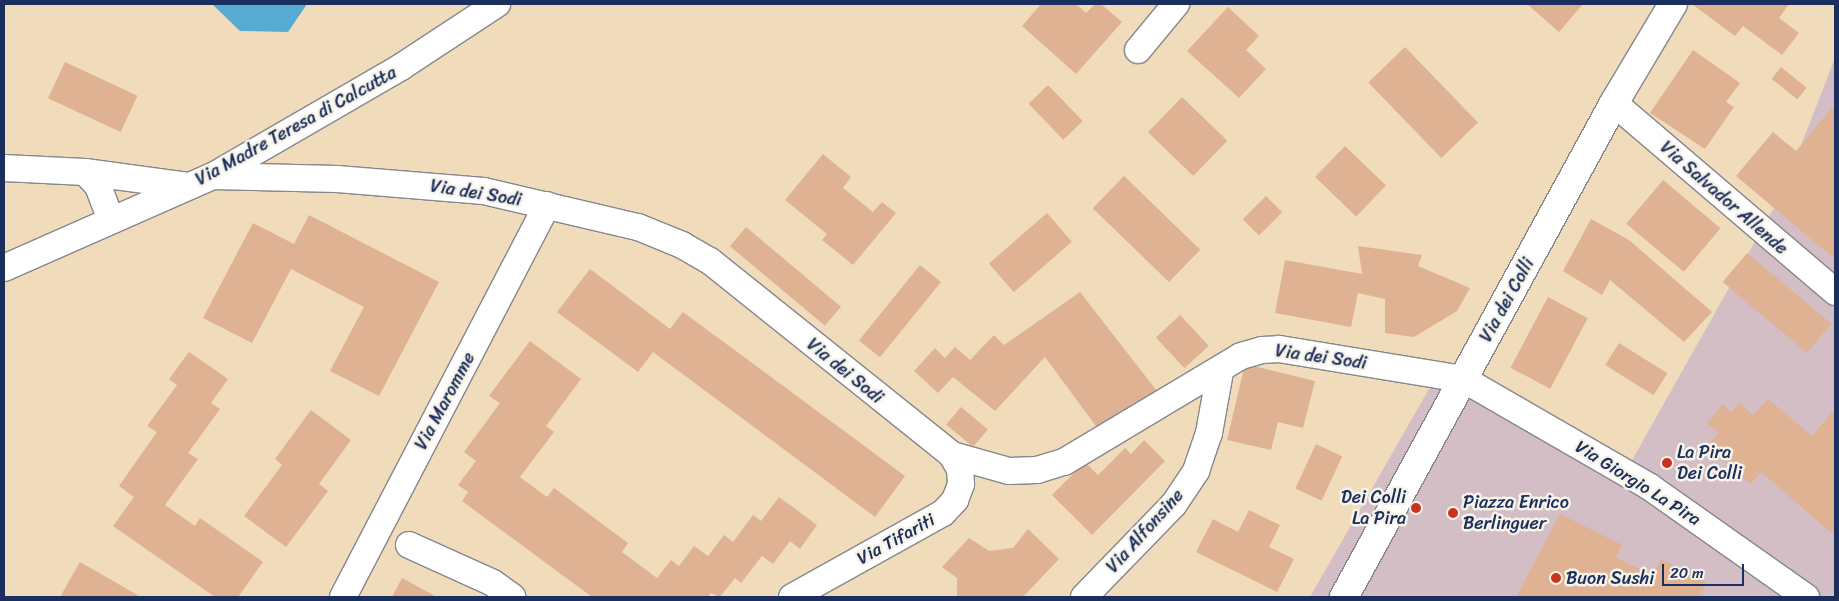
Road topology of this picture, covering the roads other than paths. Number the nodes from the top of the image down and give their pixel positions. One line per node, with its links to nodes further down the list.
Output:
1 (497, 4): 8 (street, Via Madre Teresa di Calcutta)
2 (1176, 4): 4 (street)
3 (1673, 4): 5 (street, Via dei Colli)
4 (1138, 50)
5 (1614, 103): 13 (street, Via Salvador Allende); 15 (street, Via dei Colli)
6 (4, 168): 7 (street)
7 (85, 172): 9 (street); 11 (street)
8 (213, 176): 9 (street, Via Madre Teresa di Calcutta); 10 (street, Via dei Sodi)
9 (189, 186): 11 (street, Via Madre Teresa di Calcutta)
10 (547, 205): 16 (street, Via dei Sodi); 18 (street, Via Maromme)
11 (111, 220): 12 (street, Via Madre Teresa di Calcutta)
12 (4, 268)
13 (1835, 292)
14 (1220, 372): 15 (street, Via dei Sodi); 16 (street, Via dei Sodi); 21 (street, Via Alfonsine)
15 (1463, 379): 22 (street, Via dei Colli); 23 (street, Via Giorgio La Pira)
16 (952, 456): 20 (street, Via Tifariti)
17 (408, 545): 19 (street)
18 (343, 597)
19 (512, 597)
20 (792, 597)
21 (1084, 597)
22 (1344, 597)
23 (1806, 597)

